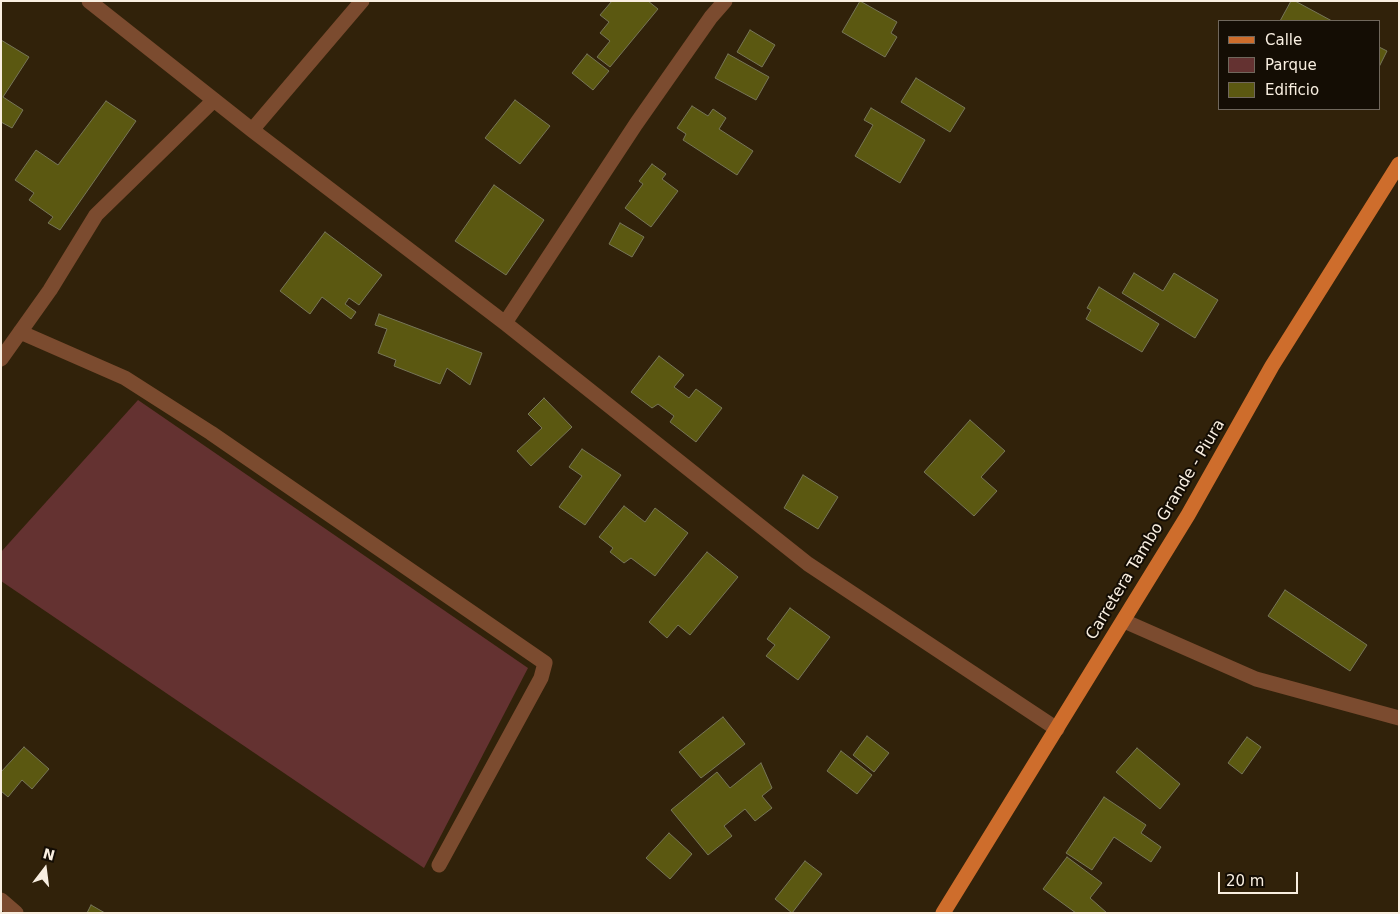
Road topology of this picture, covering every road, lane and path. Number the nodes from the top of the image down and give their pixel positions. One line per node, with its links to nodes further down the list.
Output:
1 (89, 1): 4 (street)
2 (362, 1): 5 (street)
3 (725, 1): 7 (street)
4 (214, 100): 5 (street); 8 (street)
5 (252, 130): 7 (street)
6 (1399, 164): 10 (main road, Carretera Tambo Grande - Piura)
7 (504, 323): 12 (street)
8 (20, 332): 9 (street); 13 (street)
9 (1, 359)
10 (1124, 620): 11 (street); 12 (main road, Carretera Tambo Grande - Piura)
11 (1399, 718)
12 (1057, 729): 16 (main road, Carretera Tambo Grande - Piura)
13 (439, 865)
14 (1, 900): 15 (street)
15 (16, 913)
16 (943, 913)

